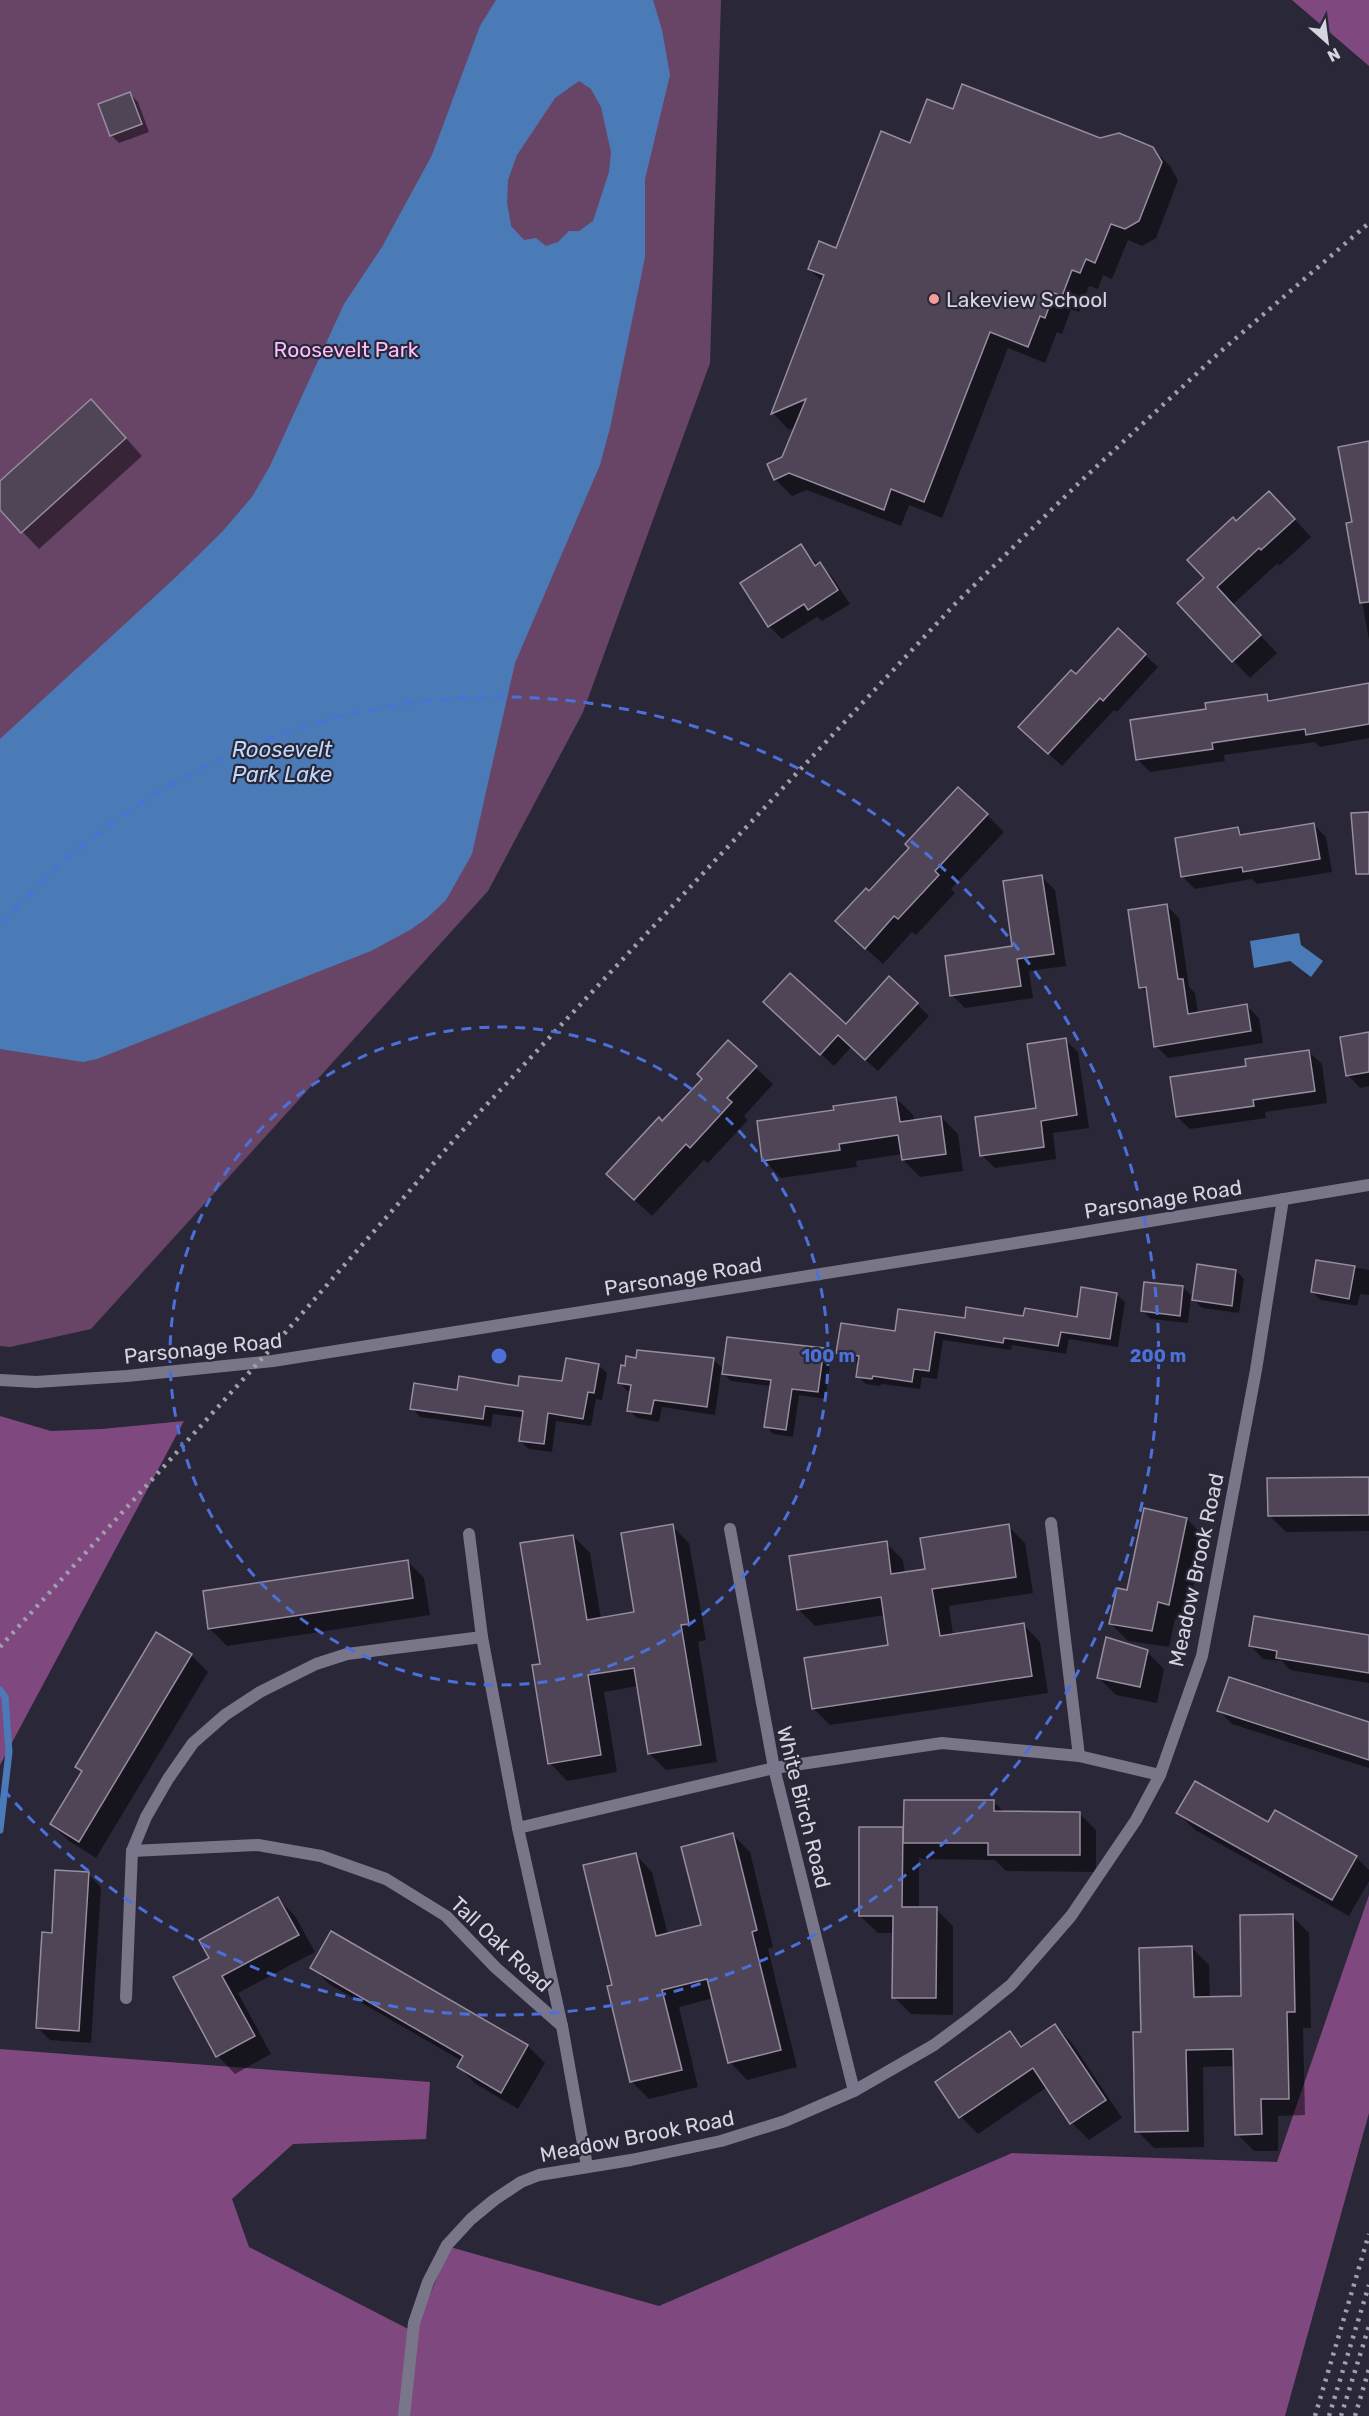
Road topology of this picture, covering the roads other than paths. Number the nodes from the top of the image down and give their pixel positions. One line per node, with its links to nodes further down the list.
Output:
1 (1369, 1185): 2 (street, Parsonage Road)
2 (1283, 1199): 3 (street, Parsonage Road); 10 (street, Meadow Brook Road)
3 (0, 1380)
4 (1051, 1523): 8 (street)
5 (730, 1529): 9 (street, White Birch Road)
6 (469, 1534): 7 (street, Tall Oak Road)
7 (482, 1637): 11 (street, Tall Oak Road); 12 (street)
8 (1079, 1756): 9 (street); 10 (street)
9 (774, 1768): 11 (street); 15 (street, White Birch Road)
10 (1160, 1775): 15 (street, Meadow Brook Road)
11 (518, 1828): 14 (street, Tall Oak Road)
12 (132, 1851): 13 (street); 14 (street, Tall Oak Road)
13 (126, 1998)
14 (561, 2026): 16 (street, Tall Oak Road)
15 (854, 2091): 16 (street, Meadow Brook Road)
16 (587, 2166): 17 (street, Meadow Brook Road)
17 (404, 2416)

